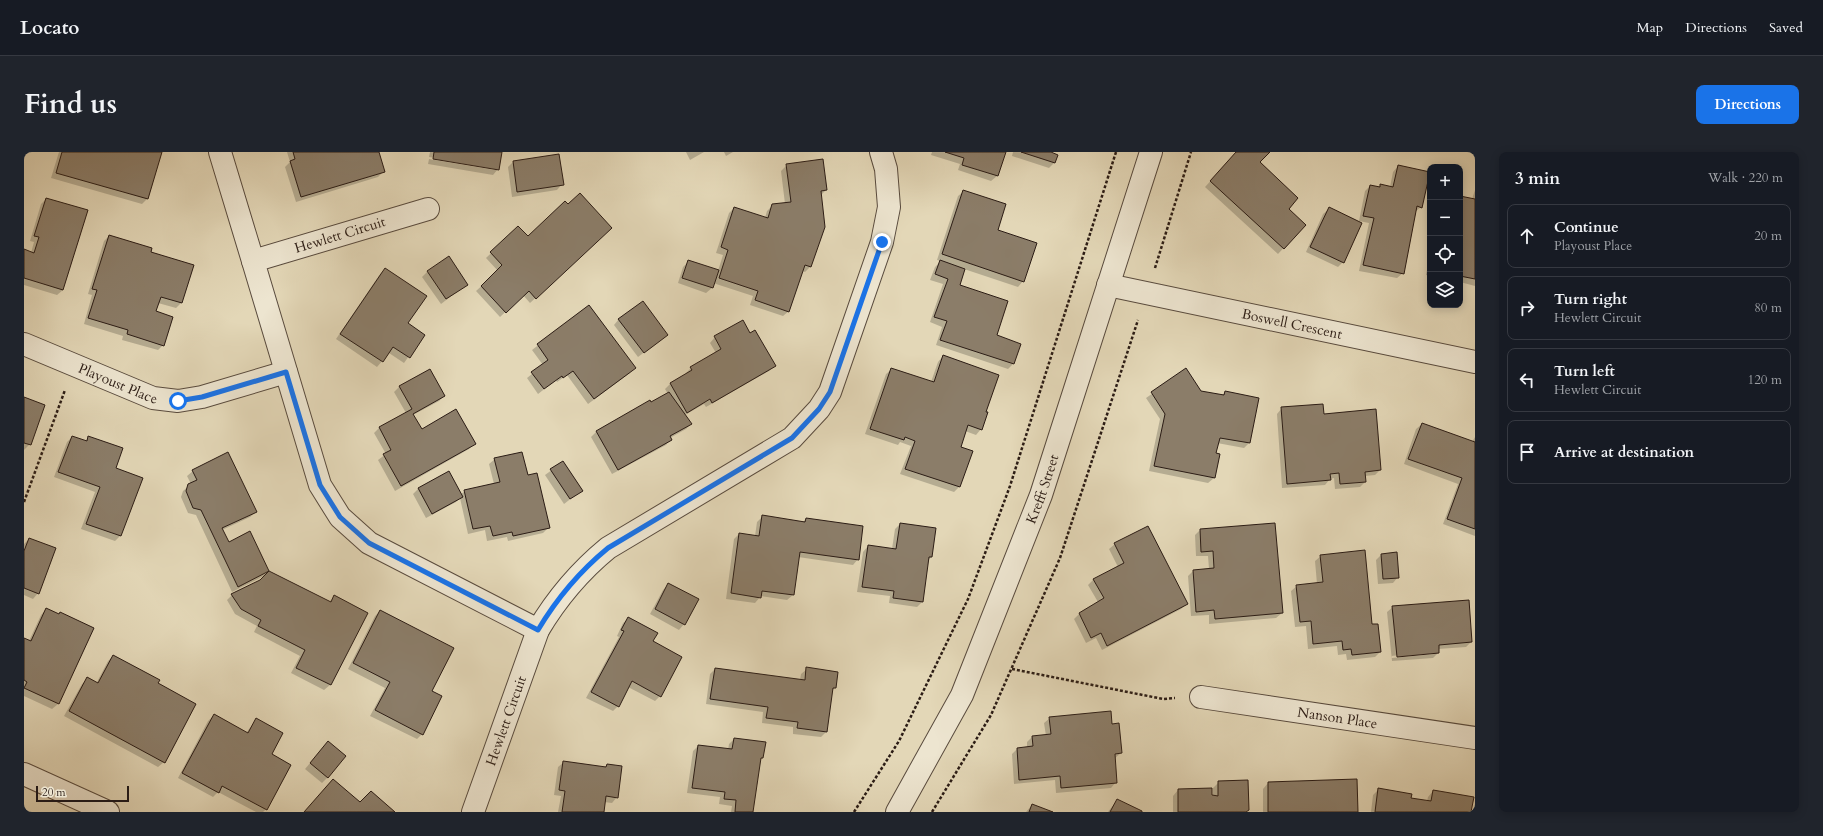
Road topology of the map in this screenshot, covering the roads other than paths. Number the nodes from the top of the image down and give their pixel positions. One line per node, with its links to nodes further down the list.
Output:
1 (220, 152): 5 (street)
2 (881, 152): 10 (street, Hewlett Circuit)
3 (1151, 152): 6 (street, Krefft Street)
4 (428, 209): 5 (street, Hewlett Circuit)
5 (253, 261): 9 (street)
6 (1108, 285): 8 (street, Boswell Crescent); 16 (street, Krefft Street)
7 (24, 344): 9 (street, Playoust Place)
8 (1475, 362)
9 (286, 372): 10 (street)
10 (538, 630): 15 (street, Hewlett Circuit)
11 (1201, 697): 12 (street, Nanson Place)
12 (1475, 738)
13 (24, 774): 14 (street)
14 (108, 812)
15 (473, 812)
16 (897, 812)

